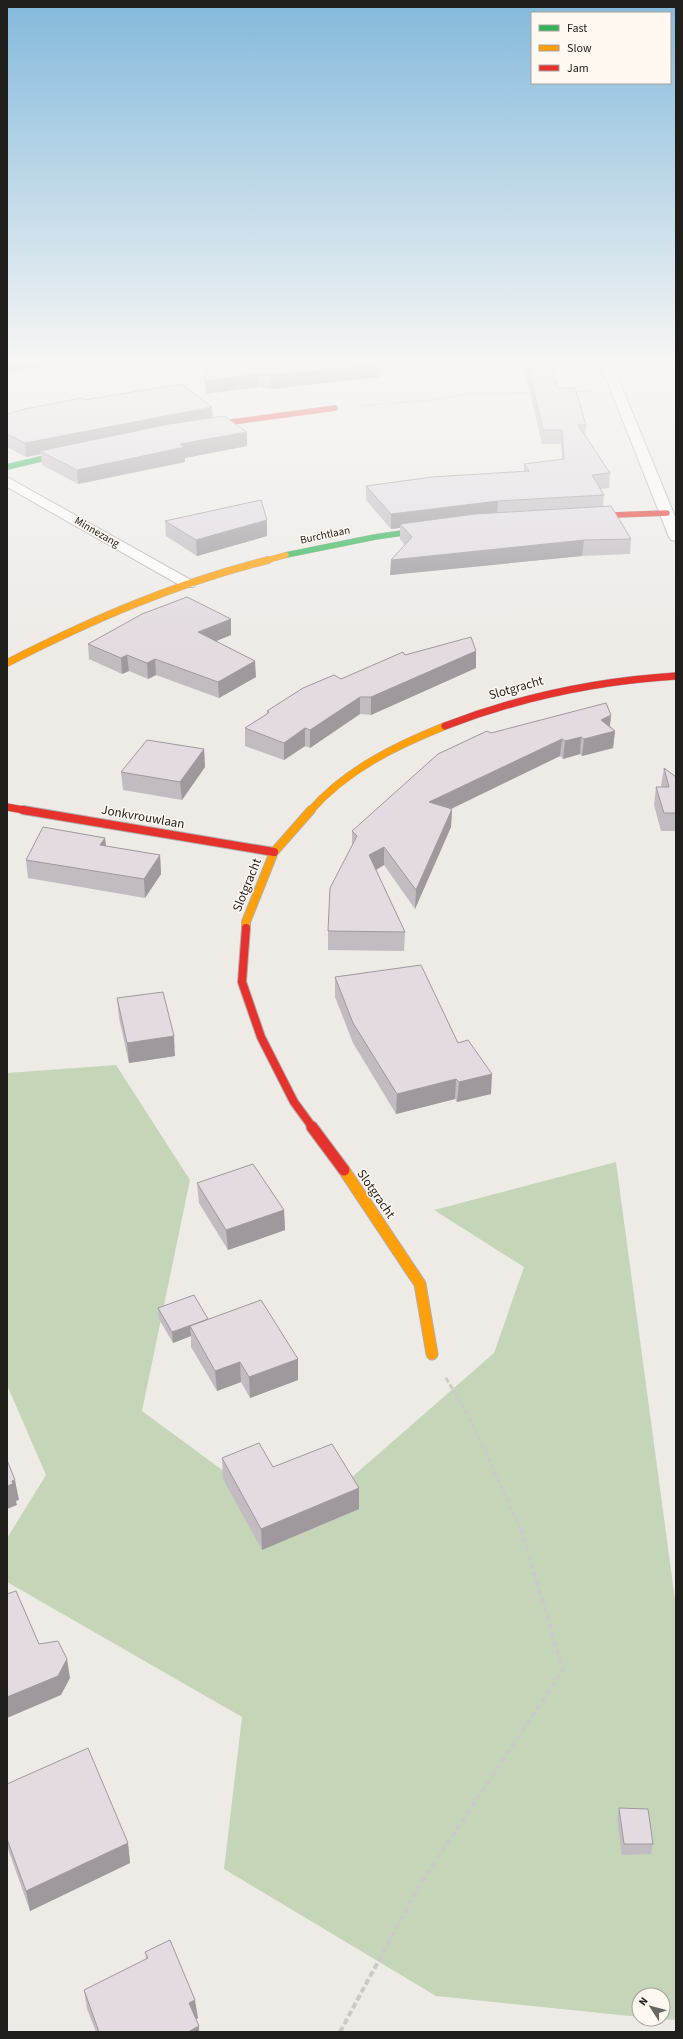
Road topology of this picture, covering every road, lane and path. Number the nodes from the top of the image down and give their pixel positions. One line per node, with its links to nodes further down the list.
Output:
1 (44, 458): 3 (street)
2 (645, 458): 5 (street)
3 (7, 467)
4 (7, 481): 9 (street, Minnezang)
5 (667, 513): 6 (street); 8 (street)
6 (577, 516)
7 (442, 528): 9 (street, Burchtlaan)
8 (676, 537)
9 (188, 584): 10 (street, Burchtlaan)
10 (7, 663)
11 (676, 676): 13 (street, Slotgracht)
12 (7, 807): 13 (street, Jonkvrouwlaan)
13 (274, 852): 14 (street, Slotgracht)
14 (432, 1354): 15 (path)
15 (340, 2032)

